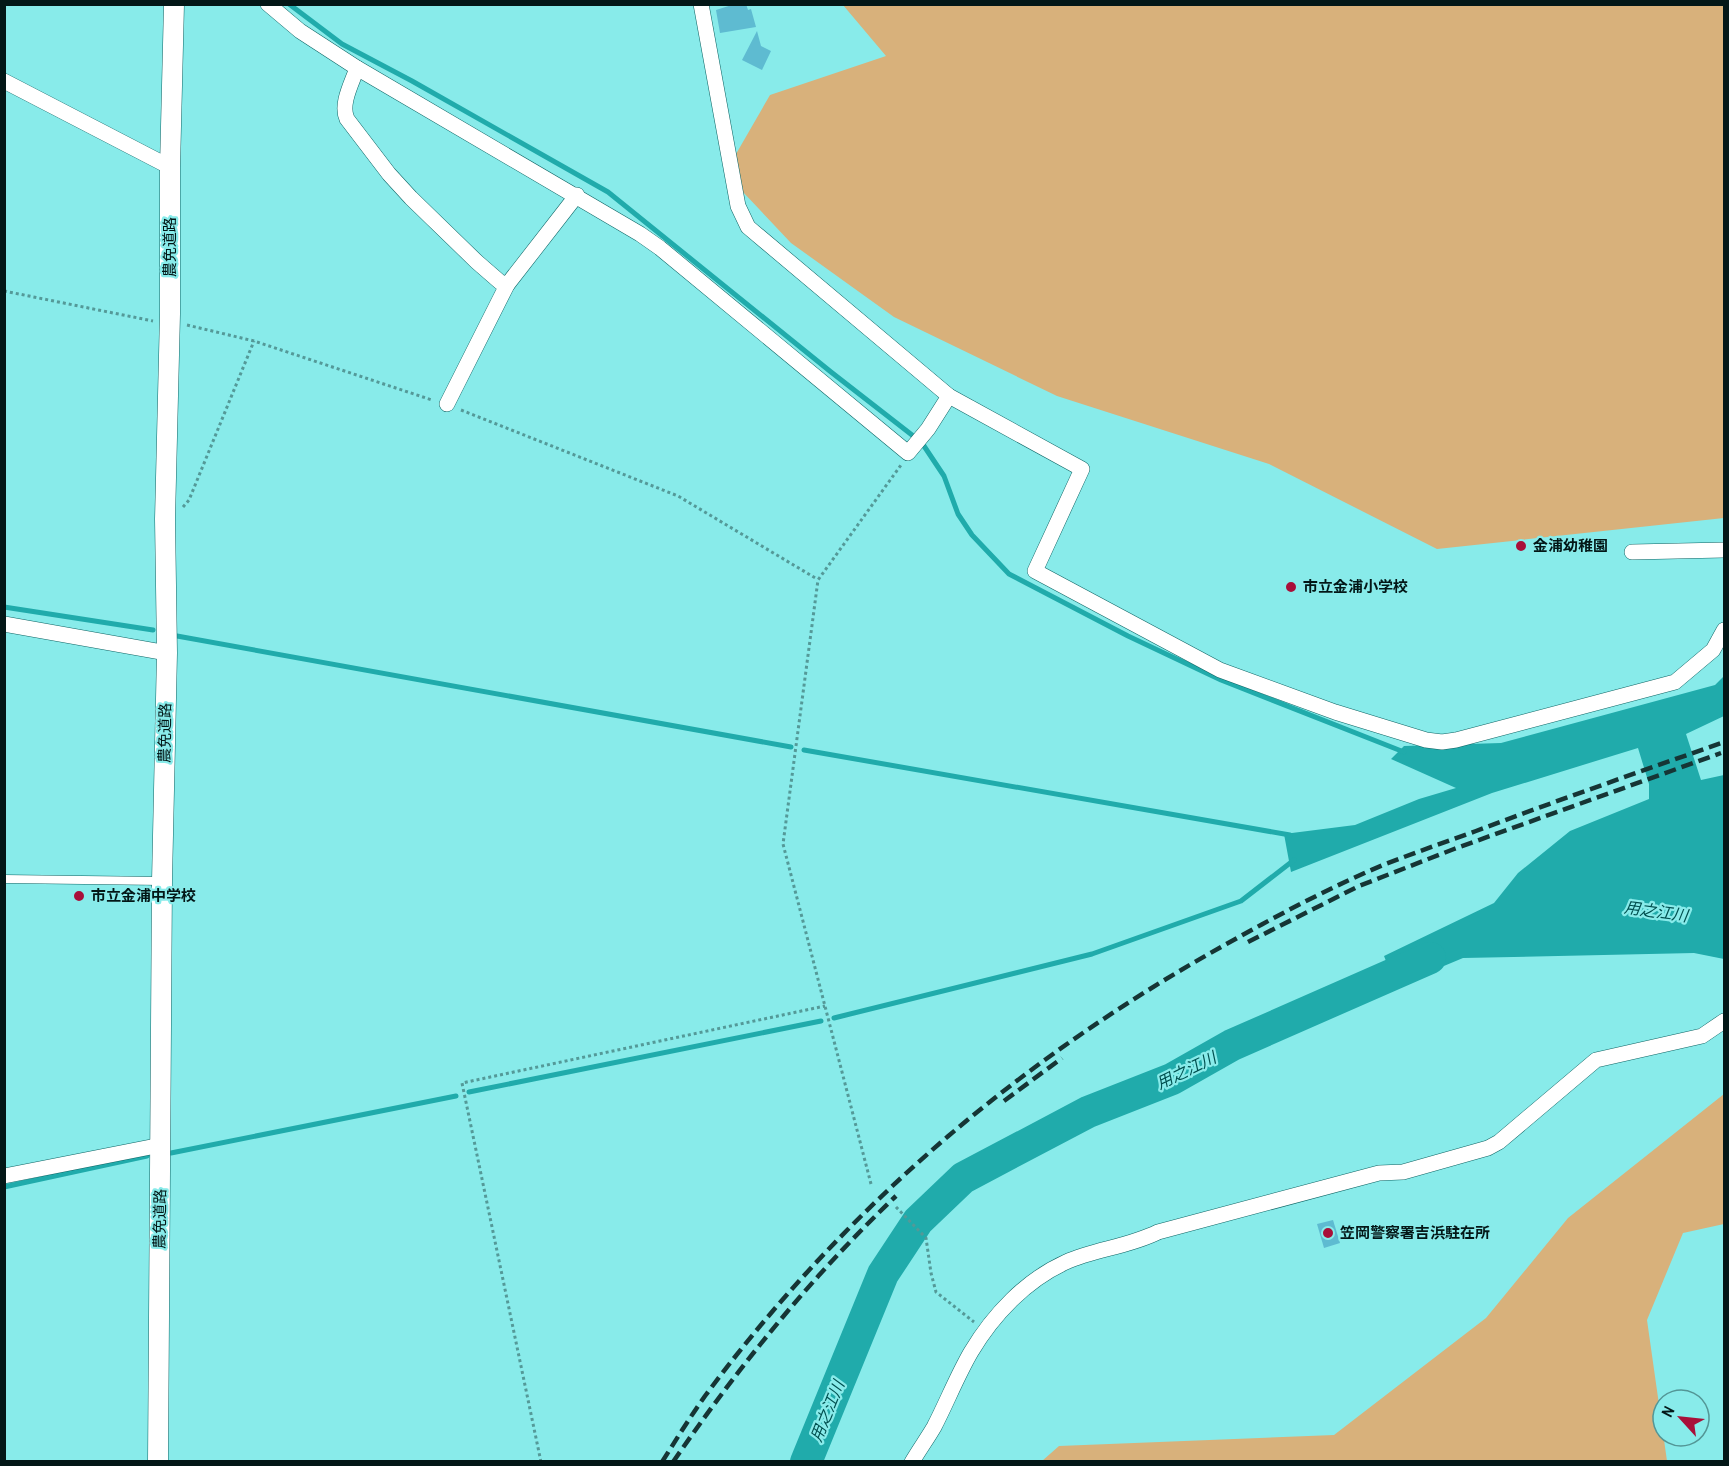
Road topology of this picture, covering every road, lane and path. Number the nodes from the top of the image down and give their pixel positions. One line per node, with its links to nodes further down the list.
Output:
1 (174, 4): 6 (street, 農免道路)
2 (268, 4): 4 (street)
3 (701, 4): 12 (street)
4 (357, 68): 7 (street); 8 (street)
5 (4, 81): 6 (street)
6 (170, 167): 10 (street, 農免道路)
7 (577, 195): 8 (street); 14 (street)
8 (507, 285): 13 (street)
9 (4, 291): 10 (path)
10 (170, 319): 11 (path); 15 (street, 農免道路)
11 (254, 341): 13 (path); 15 (path)
12 (947, 398): 14 (street); 20 (street)
13 (447, 404): 18 (path)
14 (910, 450): 18 (path)
15 (165, 519): 21 (street, 農免道路)
16 (1725, 550): 17 (street)
17 (1632, 552)
18 (818, 580): 24 (path)
19 (4, 624): 21 (street)
20 (1725, 630)
21 (167, 653): 23 (street, 農免道路)
22 (4, 879): 23 (lane)
23 (162, 881): 26 (street, 農免道路)
24 (825, 1006): 28 (path); 32 (path)
25 (1725, 1021): 30 (street)
26 (161, 1145): 27 (street); 31 (street, 農免道路)
27 (4, 1176)
28 (871, 1184)
29 (896, 1207): 30 (path)
30 (985, 1331): 33 (street)
31 (158, 1461)
32 (541, 1461)
33 (912, 1461)

